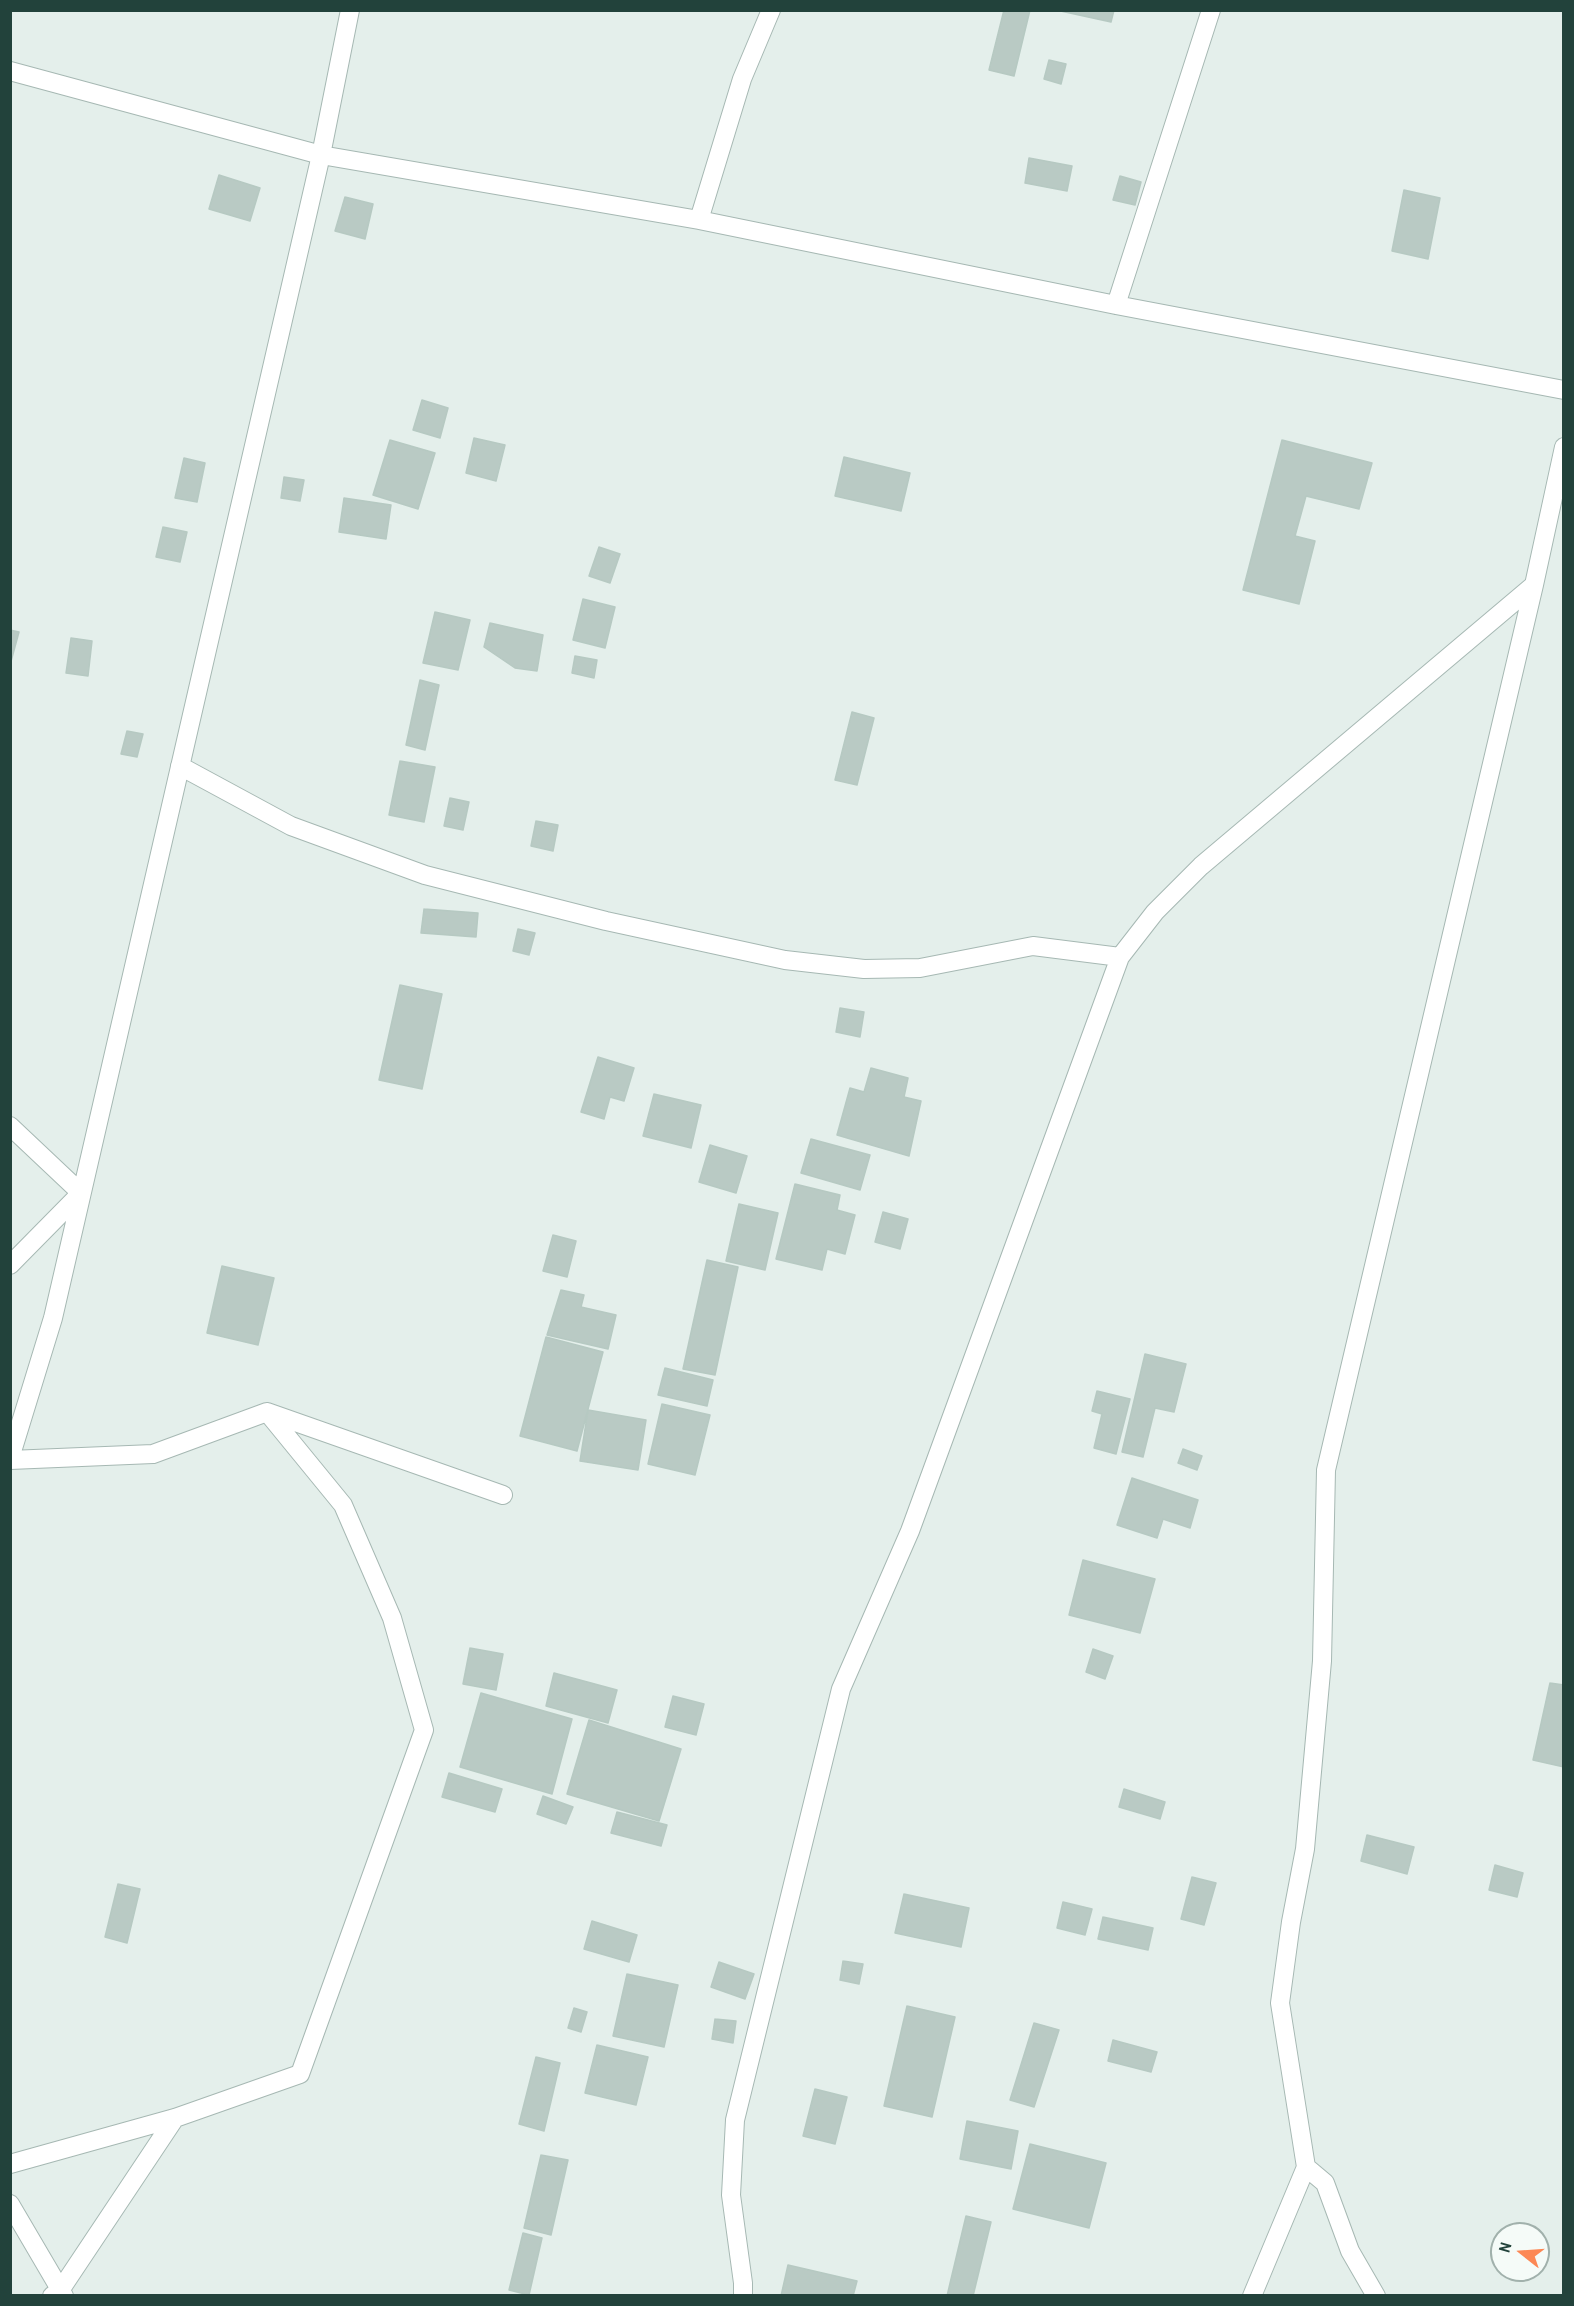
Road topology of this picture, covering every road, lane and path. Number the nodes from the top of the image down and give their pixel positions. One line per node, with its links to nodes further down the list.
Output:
1 (350, 10): 5 (street)
2 (771, 10): 6 (street)
3 (1211, 10): 7 (street)
4 (10, 71): 5 (street)
5 (321, 155): 6 (street); 11 (street)
6 (699, 220): 7 (street)
7 (1116, 305): 8 (street)
8 (1563, 390)
9 (1563, 447): 10 (street)
10 (1534, 585): 12 (street); 21 (street)
11 (180, 766): 12 (street); 14 (street)
12 (1120, 957): 24 (street)
13 (10, 1126): 14 (street)
14 (81, 1194): 15 (street); 17 (street)
15 (10, 1265)
16 (267, 1412): 17 (street); 18 (street); 19 (street)
17 (10, 1459)
18 (503, 1495)
19 (175, 2118): 20 (street); 23 (street)
20 (10, 2164)
21 (1306, 2167): 25 (street); 26 (street)
22 (10, 2205): 23 (street)
23 (59, 2293)
24 (743, 2295)
25 (1252, 2295)
26 (1376, 2295)

